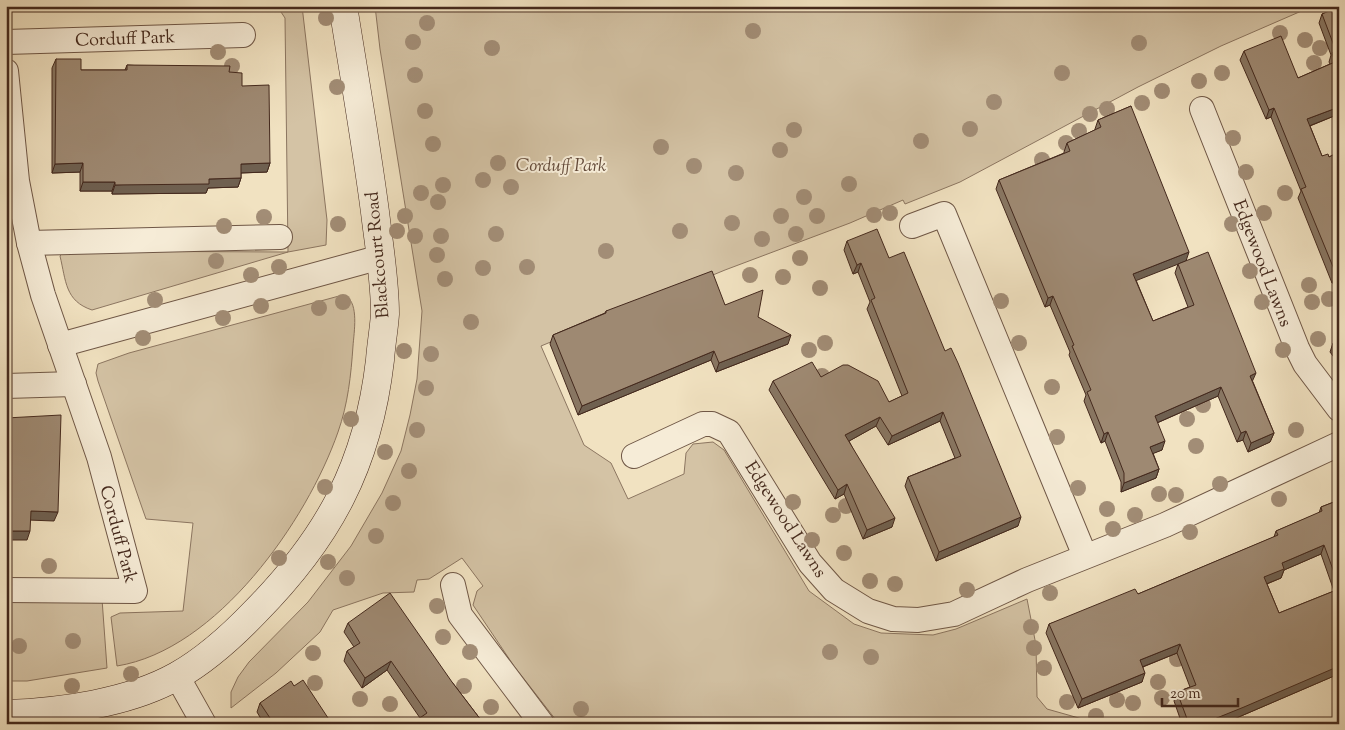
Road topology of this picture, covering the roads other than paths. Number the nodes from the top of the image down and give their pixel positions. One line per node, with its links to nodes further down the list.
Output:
1 (343, 6): 10 (street, Blackcourt Road)
2 (244, 35): 3 (street, Corduff Park)
3 (6, 42)
4 (6, 71): 6 (street, Corduff Park)
5 (1202, 108): 14 (street, Edgewood Lawns)
6 (12, 182): 9 (street, Corduff Park)
7 (912, 226): 17 (street)
8 (280, 237): 9 (street)
9 (29, 243): 11 (street, Corduff Park)
10 (381, 257): 11 (street); 20 (street, Blackcourt Road)
11 (60, 345): 12 (street, Corduff Park)
12 (74, 384): 13 (street); 19 (street, Corduff Park)
13 (6, 386)
14 (1339, 409)
15 (1339, 444): 17 (street, Edgewood Lawns)
16 (634, 456): 17 (street, Edgewood Lawns)
17 (1085, 556)
18 (453, 585): 23 (street)
19 (6, 590)
20 (176, 676): 21 (street, Blackcourt Road); 22 (street)
21 (6, 714)
22 (204, 724)
23 (542, 724)

